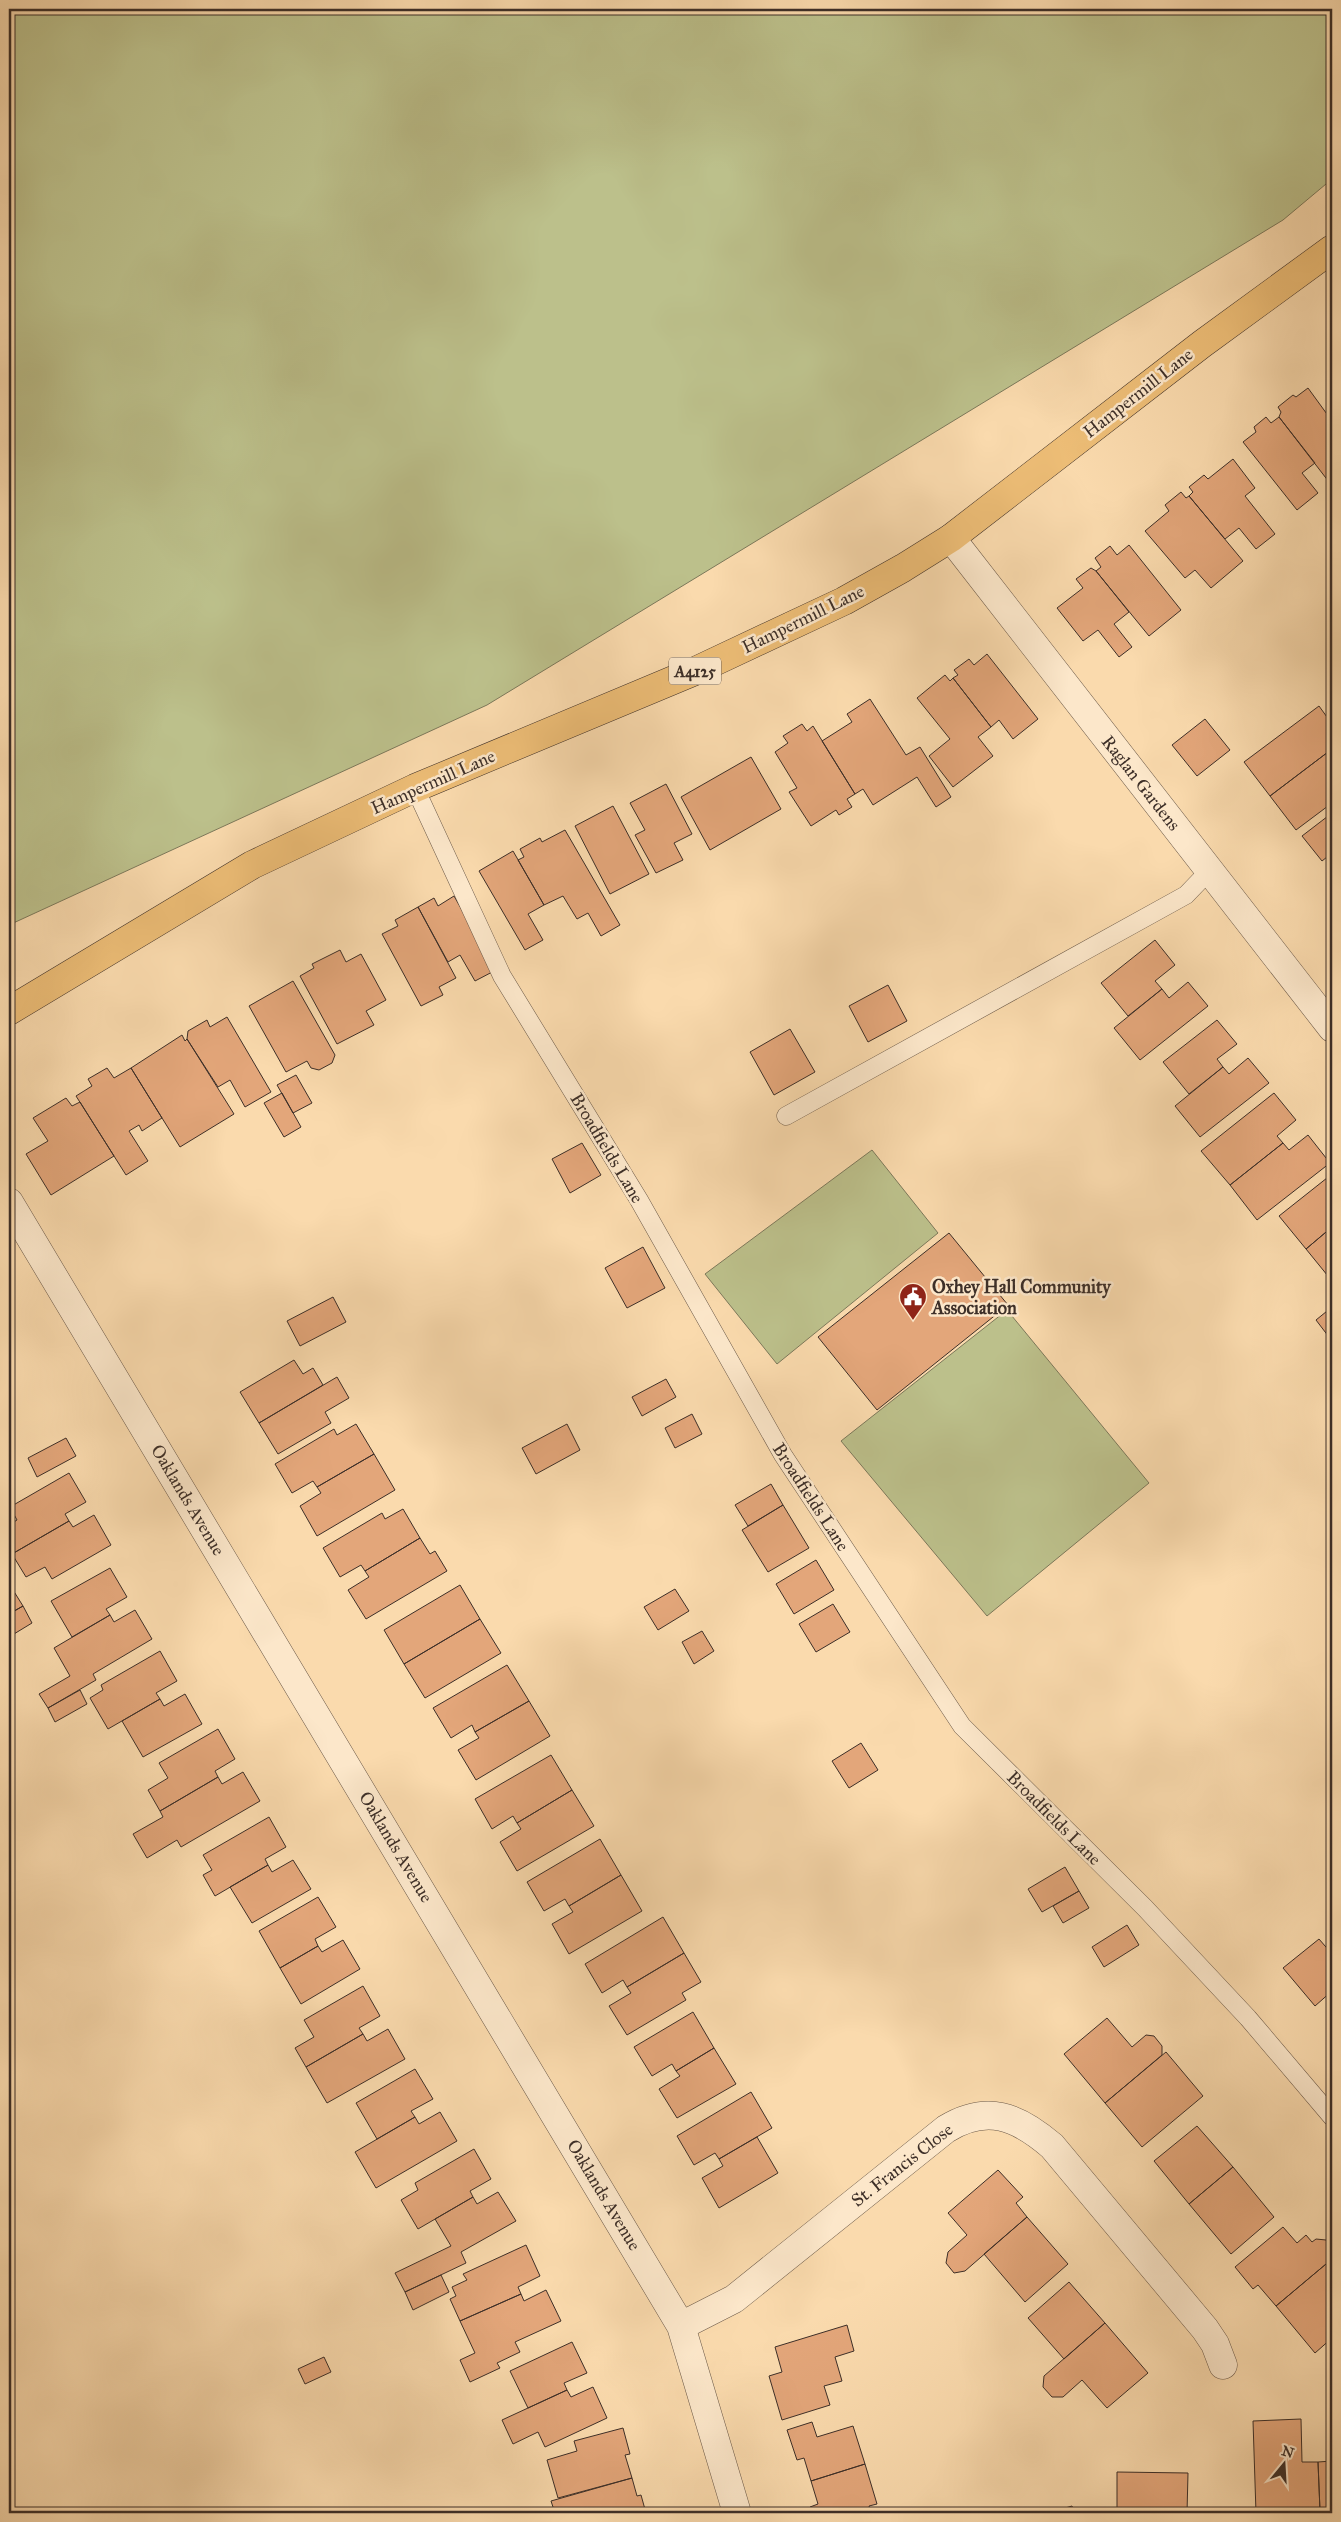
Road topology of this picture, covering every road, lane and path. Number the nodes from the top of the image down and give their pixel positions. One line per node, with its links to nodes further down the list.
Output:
1 (1332, 249): 2 (main road, Hampermill Lane / A4125)
2 (950, 538): 3 (main road, Hampermill Lane / A4125); 4 (street, Raglan Gardens)
3 (415, 788): 5 (main road, Hampermill Lane / A4125); 9 (lane, Broadfields Lane)
4 (1210, 871): 6 (street, Raglan Gardens); 7 (lane)
5 (9, 1011)
6 (1332, 1028)
7 (786, 1116)
8 (9, 1202): 10 (street, Oaklands Avenue)
9 (1332, 2117)
10 (681, 2326): 11 (street, St. Francis Close); 12 (street, Oaklands Avenue)
11 (1223, 2365)
12 (737, 2513)

